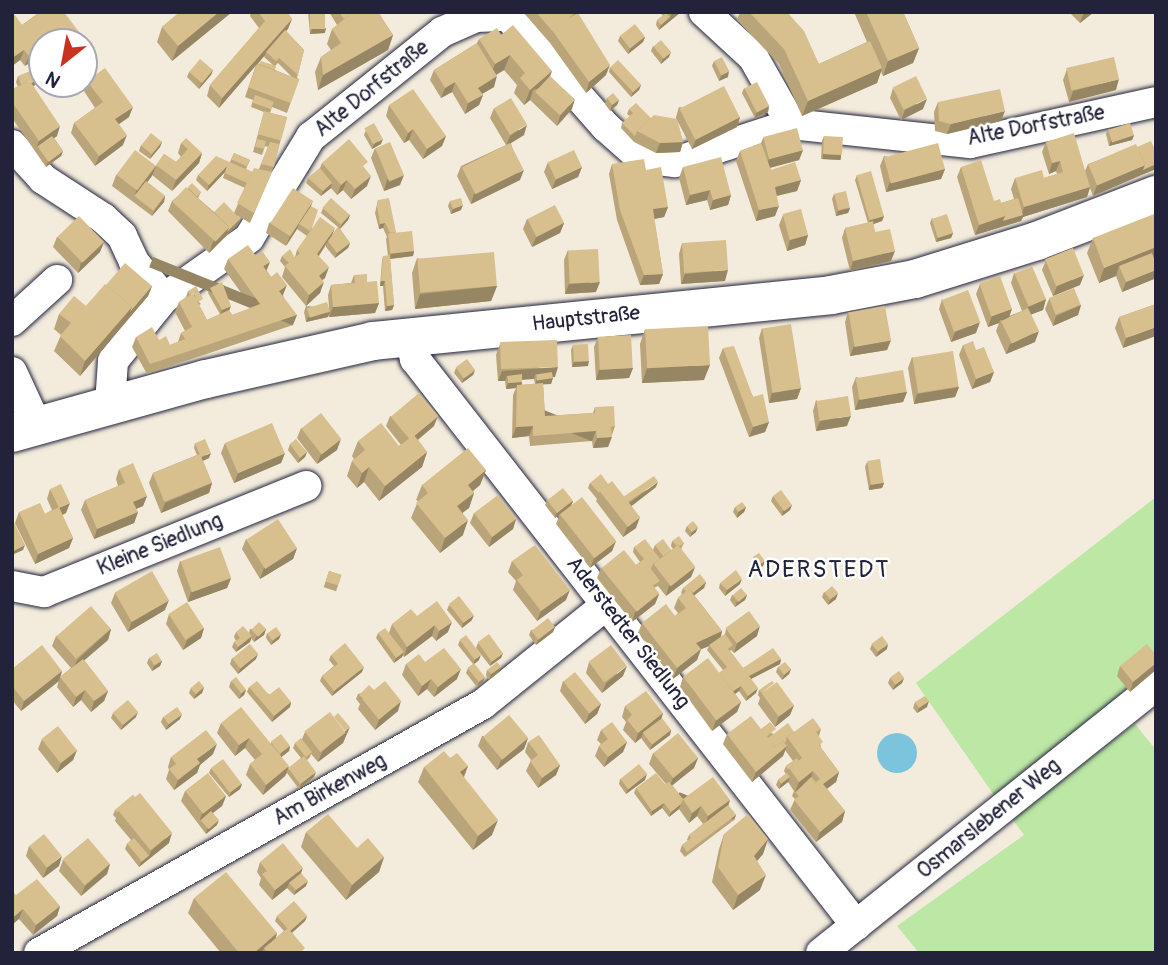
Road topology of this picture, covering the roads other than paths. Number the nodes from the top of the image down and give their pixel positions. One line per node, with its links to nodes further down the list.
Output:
1 (704, 12): 3 (street)
2 (1156, 102): 3 (street, Alte Dorfstraße)
3 (791, 124): 7 (street, Alte Dorfstraße)
4 (12, 145): 7 (street)
5 (1156, 195): 9 (main road, Hauptstraße)
6 (57, 280): 8 (street)
7 (164, 298): 11 (street, Alte Dorfstraße)
8 (12, 321)
9 (410, 336): 11 (main road, Hauptstraße); 15 (street, Aderstedter Siedlung)
10 (12, 372): 12 (street)
11 (110, 404): 12 (main road, Hauptstraße)
12 (24, 428)
13 (306, 486): 14 (street, Kleine Siedlung)
14 (12, 586)
15 (606, 605): 17 (street, Aderstedter Siedlung); 18 (street, Am Birkenweg)
16 (1156, 686): 17 (street, Osmarslebener Weg)
17 (856, 925): 19 (street, Osmarslebener Weg)
18 (39, 953)
19 (821, 953)

